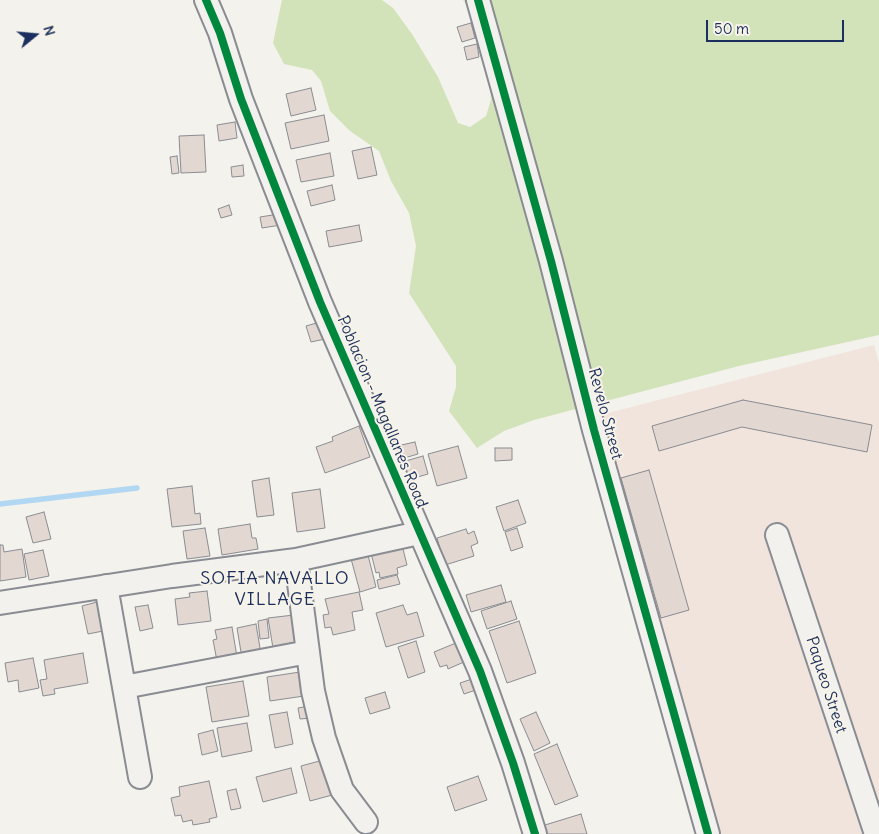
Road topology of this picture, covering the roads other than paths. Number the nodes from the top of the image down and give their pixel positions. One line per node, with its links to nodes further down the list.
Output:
1 (206, 0): 3 (street, Poblacion - Magallanes Road)
2 (478, 0): 13 (street, Revelo Street)
3 (419, 533): 5 (street); 12 (street, Poblacion - Magallanes Road)
4 (777, 535): 14 (street, Paqueo Street)
5 (296, 560): 6 (street); 8 (street)
6 (106, 586): 7 (street); 9 (street)
7 (0, 603)
8 (308, 652): 9 (street); 11 (street)
9 (124, 687): 10 (street)
10 (140, 777)
11 (366, 822)
12 (535, 834)
13 (708, 834)
14 (876, 834)

